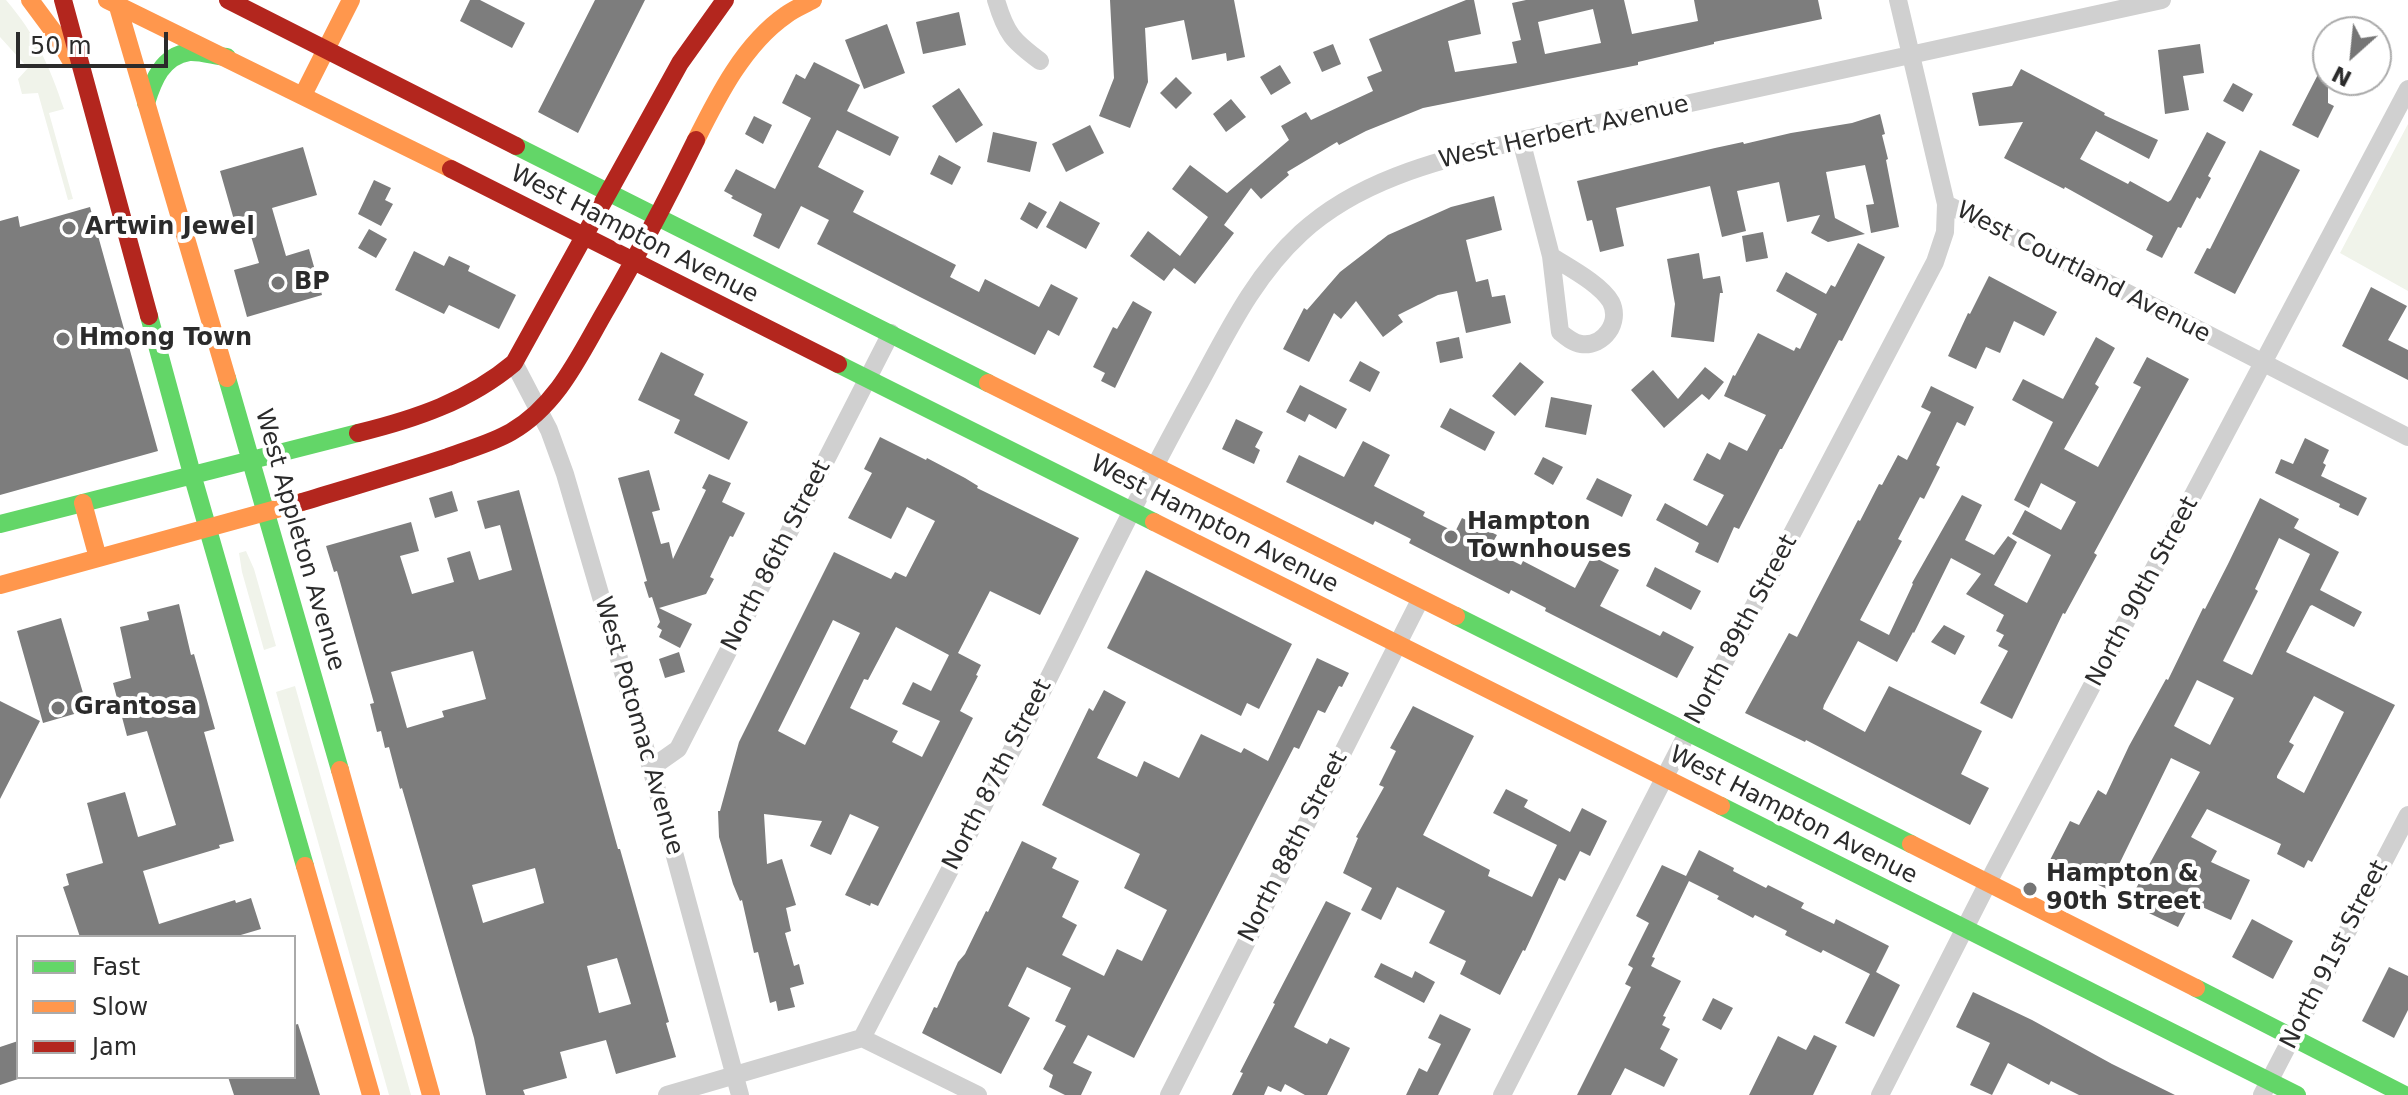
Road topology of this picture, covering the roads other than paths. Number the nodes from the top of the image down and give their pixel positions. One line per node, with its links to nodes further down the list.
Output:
1 (30, 0): 16 (main road)
2 (63, 0): 16 (main road)
3 (228, 0): 11 (main road, West Hampton Avenue)
4 (351, 0): 11 (main road)
5 (725, 0): 20 (main road)
6 (813, 0): 22 (main road)
7 (996, 0): 14 (street)
8 (1898, 0): 12 (street, West Courtland Avenue)
9 (2162, 0): 12 (street, West Herbert Avenue)
10 (114, 2): 13 (main road, West Hampton Avenue); 18 (main road, West Appleton Avenue)
11 (324, 50): 17 (main road); 20 (main road, West Hampton Avenue)
12 (1909, 55): 19 (street, West Herbert Avenue); 21 (street, West Courtland Avenue)
13 (227, 57): 17 (main road, West Hampton Avenue); 18 (main road)
14 (1040, 61)
15 (2408, 89): 28 (street, North 90th Street)
16 (87, 90): 34 (main road)
17 (303, 95): 23 (main road, West Hampton Avenue)
18 (146, 103): 32 (main road, West Appleton Avenue)
19 (1521, 140): 24 (street); 33 (street, West Herbert Avenue)
20 (609, 193): 22 (main road, West Hampton Avenue); 23 (main road)
21 (1946, 204): 28 (street, West Courtland Avenue); 44 (street, North 89th Street)
22 (657, 219): 25 (main road); 26 (main road, West Hampton Avenue)
23 (586, 237): 25 (main road, West Hampton Avenue); 27 (main road)
24 (1551, 256): 24 (street)
25 (632, 261): 29 (main road, West Hampton Avenue); 30 (main road)
26 (891, 333): 29 (street, North 86th Street); 33 (main road, West Hampton Avenue)
27 (514, 363): 30 (street, West Potomac Avenue); 32 (main road)
28 (2263, 363): 31 (street, West Courtland Avenue); 48 (street, North 90th Street)
29 (868, 380): 36 (main road, West Hampton Avenue); 45 (street, North 86th Street)
30 (540, 412): 37 (main road); 45 (street, West Potomac Avenue)
31 (2408, 437)
32 (251, 459): 34 (main road); 37 (main road, West Appleton Avenue)
33 (1155, 465): 36 (street, West Herbert Avenue); 42 (main road, West Hampton Avenue)
34 (192, 474): 35 (main road); 39 (main road)
35 (83, 503): 38 (main road); 40 (main road)
36 (1131, 511): 43 (main road, West Hampton Avenue); 51 (street, North 87th Street)
37 (266, 512): 39 (main road); 55 (main road, West Appleton Avenue)
38 (0, 524)
39 (208, 529): 40 (main road); 54 (main road)
40 (98, 558): 41 (main road)
41 (0, 585)
42 (1420, 600): 43 (street, North 88th Street); 44 (main road, West Hampton Avenue)
43 (1398, 644): 46 (main road, West Hampton Avenue); 59 (street, North 88th Street)
44 (1688, 734): 46 (street, North 89th Street); 48 (main road, West Hampton Avenue)
45 (651, 768): 52 (street, West Potomac Avenue)
46 (1664, 778): 49 (main road, West Hampton Avenue); 60 (street, North 89th Street)
47 (2408, 815): 50 (street, North 91st Street)
48 (1988, 883): 49 (street, North 90th Street); 50 (main road, West Hampton Avenue)
49 (1965, 929): 53 (main road, West Hampton Avenue); 61 (street, North 90th Street)
50 (2292, 1037): 53 (street, North 91st Street); 63 (main road, West Hampton Avenue)
51 (862, 1038): 52 (street); 58 (street)
52 (735, 1073): 56 (street); 57 (street, West Potomac Avenue)
53 (2266, 1088): 62 (main road, West Hampton Avenue)
54 (371, 1095)
55 (431, 1095)
56 (667, 1095)
57 (740, 1095)
58 (978, 1095)
59 (1169, 1095)
60 (1502, 1095)
61 (1880, 1095)
62 (2297, 1095)
63 (2405, 1095)

